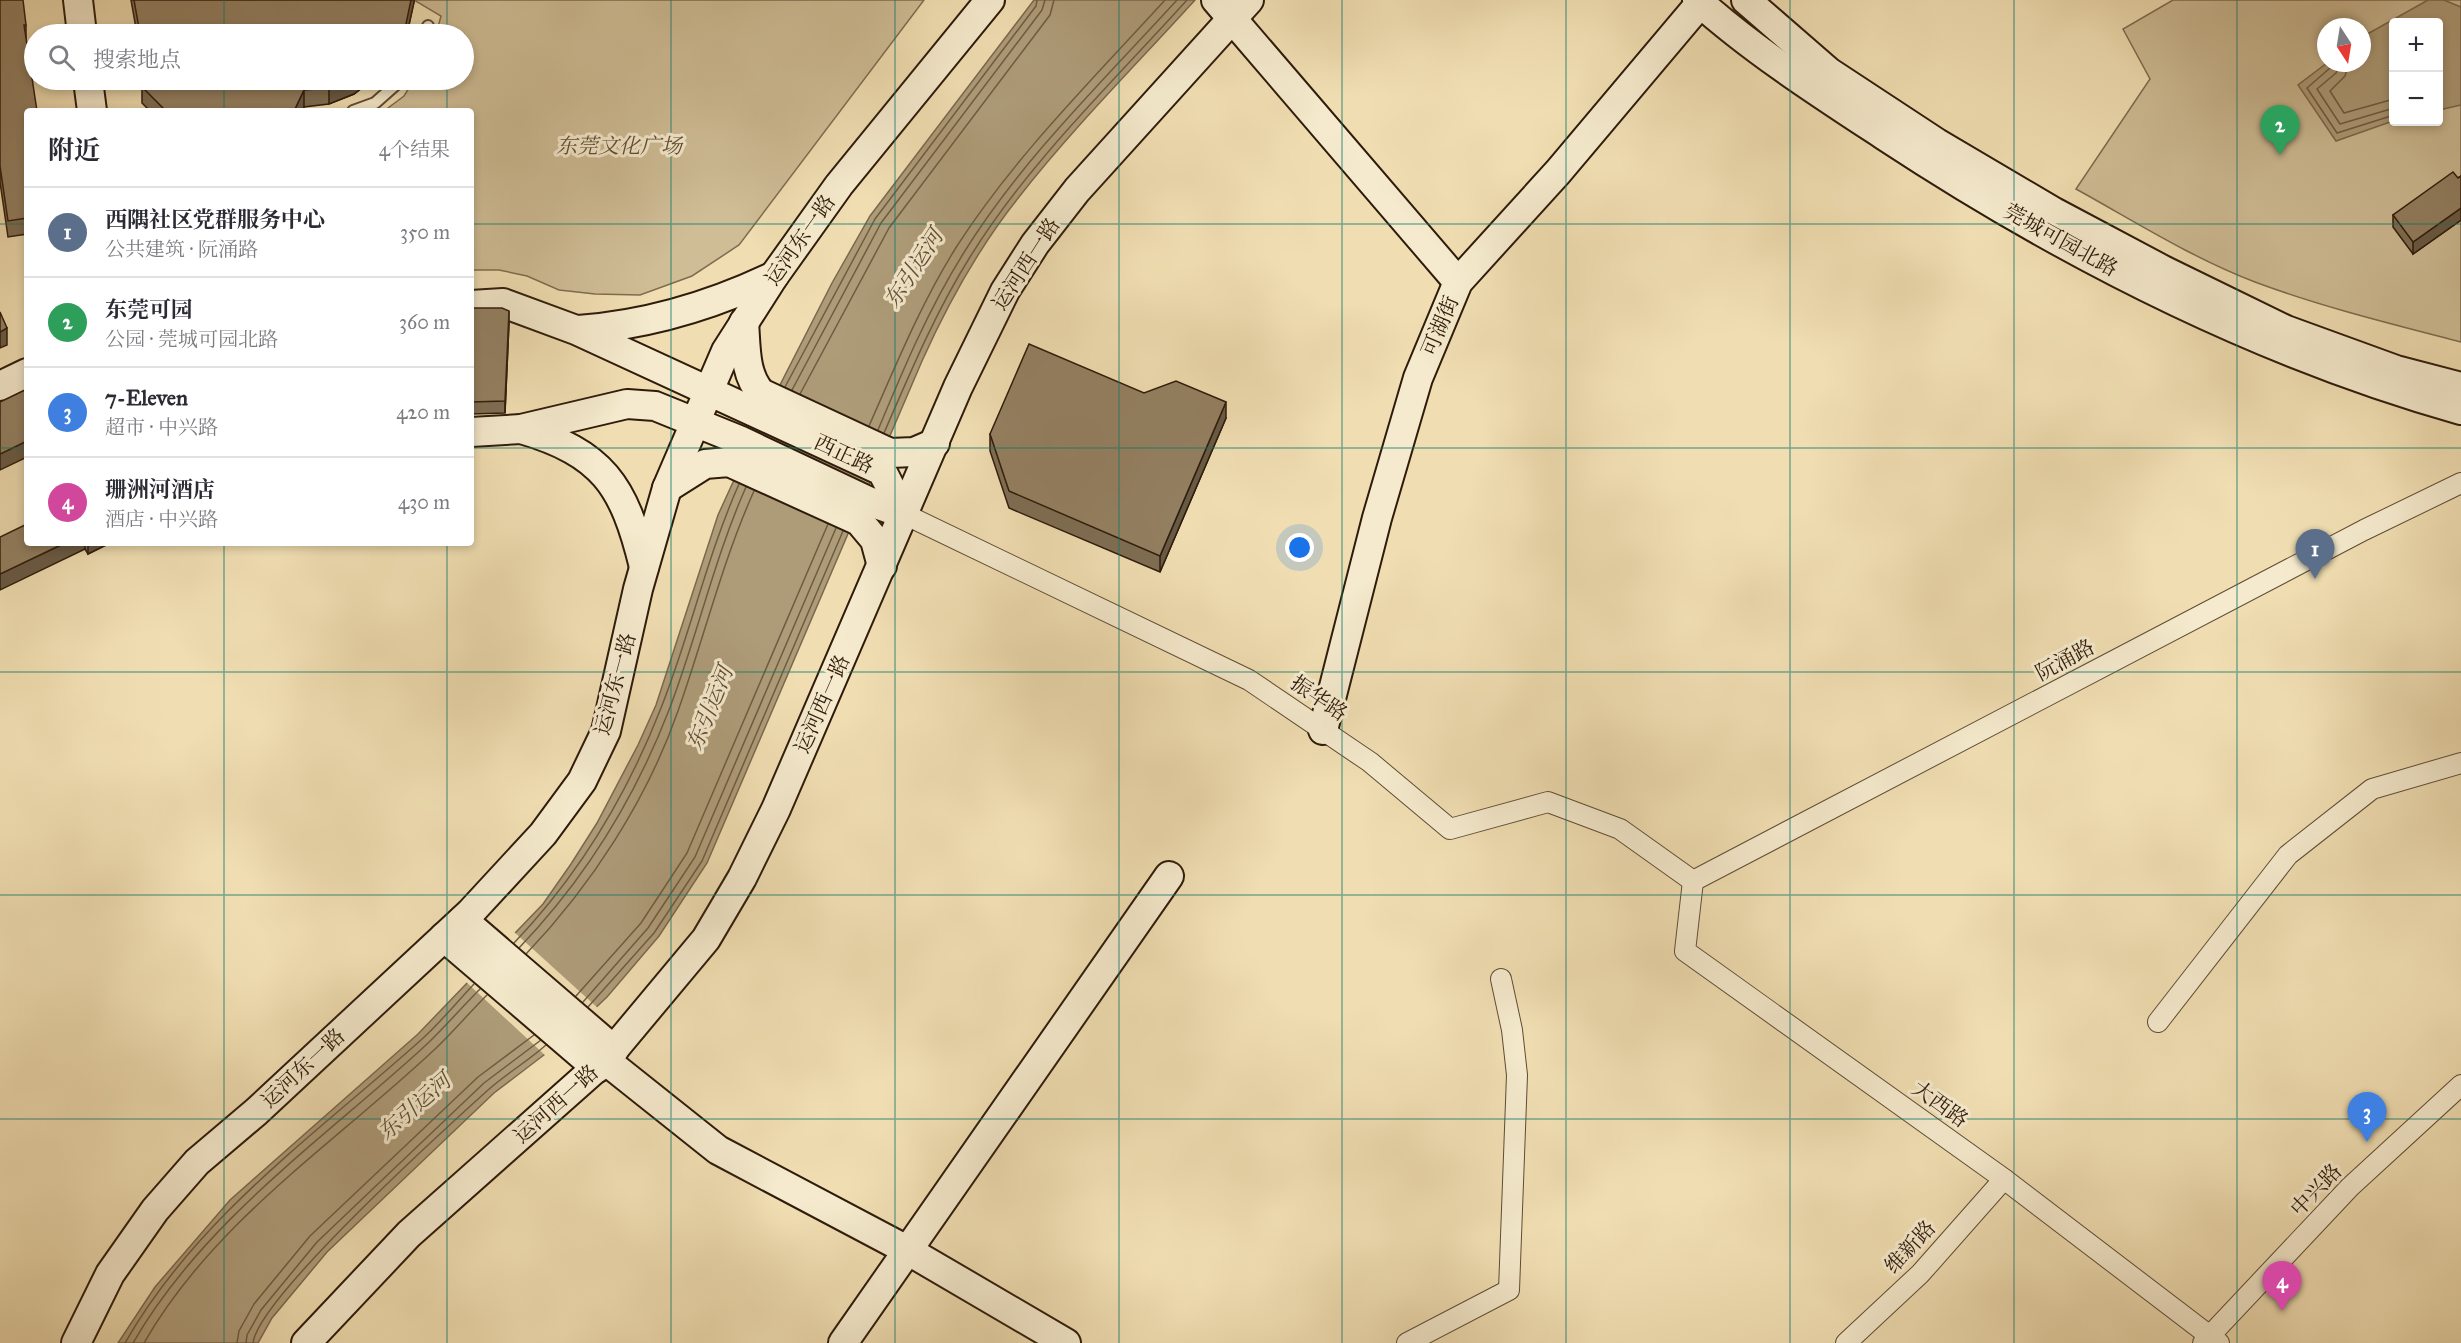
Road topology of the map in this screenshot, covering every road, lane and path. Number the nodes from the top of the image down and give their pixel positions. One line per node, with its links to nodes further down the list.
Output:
1 (78, 0): 6 (street)
2 (990, 0): 11 (street, 运河东一路)
3 (1746, 0): 18 (street, 莞城可园北路)
4 (1700, 1): 12 (street, 可湖街); 21 (street, 莞城可园北路)
5 (1233, 6): 12 (street); 25 (street, 运河西一路)
6 (81, 24)
7 (89, 90): 9 (street)
8 (390, 90): 10 (lane)
9 (92, 108)
10 (361, 108)
11 (774, 276): 14 (street, 运河东一路); 15 (street)
12 (1458, 282): 34 (street, 可湖街)
13 (474, 305): 15 (street, 西正路)
14 (744, 322): 19 (street, 运河东一路); 20 (street)
15 (576, 330): 19 (street, 西正路)
16 (24, 374): 17 (street)
17 (0, 386)
18 (2461, 387)
19 (706, 392): 20 (street, 西正路); 22 (street, 运河东一路)
20 (757, 402): 27 (street, 西正路)
21 (2461, 410)
22 (694, 422): 23 (street, 西正路); 26 (street, 西正路); 29 (street, 运河东一路)
23 (521, 429): 24 (street, 西正路); 33 (street)
24 (474, 432)
25 (935, 443): 27 (street); 31 (street, 运河西一路)
26 (734, 451): 29 (street); 30 (street, 西正路)
27 (886, 462): 31 (street, 西正路)
28 (2461, 483): 37 (street, 阮涌路)
29 (667, 488): 33 (street, 运河东一路)
30 (864, 511): 31 (street, 西正路); 32 (street)
31 (904, 514): 32 (street, 运河西一路); 34 (street, 振华路)
32 (882, 567): 41 (street, 运河西一路)
33 (644, 568): 38 (street, 运河东一路)
34 (1323, 730): 37 (street, 振华路)
35 (2461, 763): 40 (street)
36 (1169, 876): 44 (street)
37 (1693, 881): 43 (street, 大西路)
38 (454, 928): 41 (street); 46 (street, 运河东一路)
39 (1501, 979): 50 (street)
40 (2158, 1022)
41 (600, 1055): 44 (street); 47 (street, 运河西一路)
42 (2461, 1084): 45 (street, 中兴路)
43 (2004, 1179): 45 (street, 大西路); 51 (street, 维新路)
44 (907, 1250): 48 (street); 49 (street)
45 (2211, 1340)
46 (76, 1343)
47 (306, 1343)
48 (843, 1343)
49 (1066, 1343)
50 (1407, 1343)
51 (1846, 1343)

